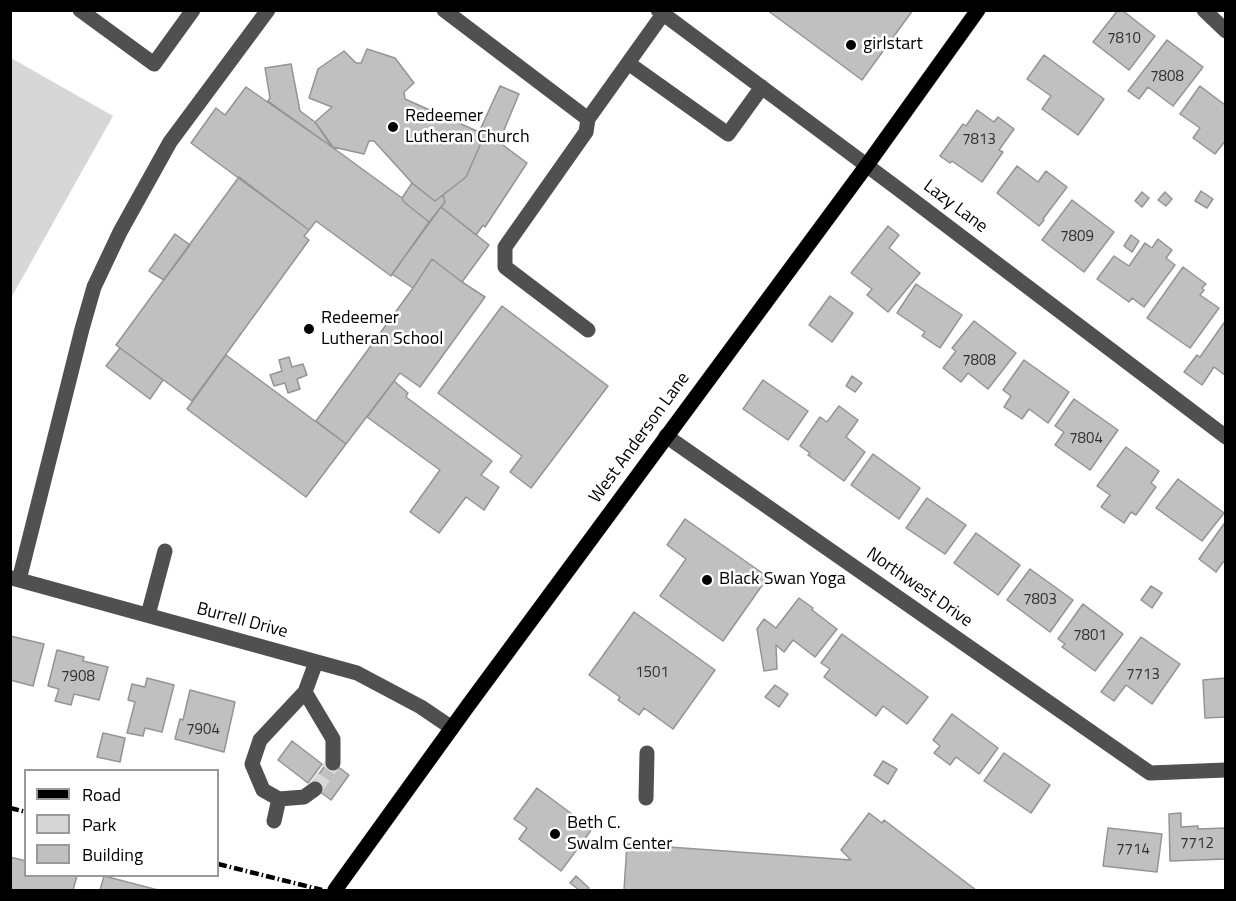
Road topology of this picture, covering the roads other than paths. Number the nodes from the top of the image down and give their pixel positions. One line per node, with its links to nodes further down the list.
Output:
1 (80, 10): 2 (street)
2 (193, 10)
3 (268, 10): 17 (street)
4 (444, 10): 11 (street)
5 (978, 10): 12 (main road, West Anderson Lane)
6 (1204, 10): 8 (street)
7 (661, 12): 9 (street); 10 (street, Lazy Lane)
8 (1226, 31)
9 (627, 63): 10 (street); 11 (street)
10 (762, 87): 12 (street, Lazy Lane)
11 (588, 119): 13 (street)
12 (867, 165): 14 (main road, West Anderson Lane); 15 (street, Lazy Lane)
13 (588, 330)
14 (666, 436): 21 (main road, West Anderson Lane); 24 (street, Northwest Drive)
15 (1226, 437)
16 (165, 551): 18 (street)
17 (15, 579): 18 (street, Burrell Drive)
18 (148, 615): 19 (street, Burrell Drive)
19 (316, 662): 20 (street); 21 (street, Burrell Drive)
20 (305, 692): 23 (street); 27 (street)
21 (452, 728): 29 (main road, West Anderson Lane)
22 (647, 753): 26 (street)
23 (333, 763)
24 (1226, 770)
25 (315, 789): 27 (street)
26 (646, 798)
27 (279, 799): 28 (street)
28 (274, 821)
29 (335, 891)

